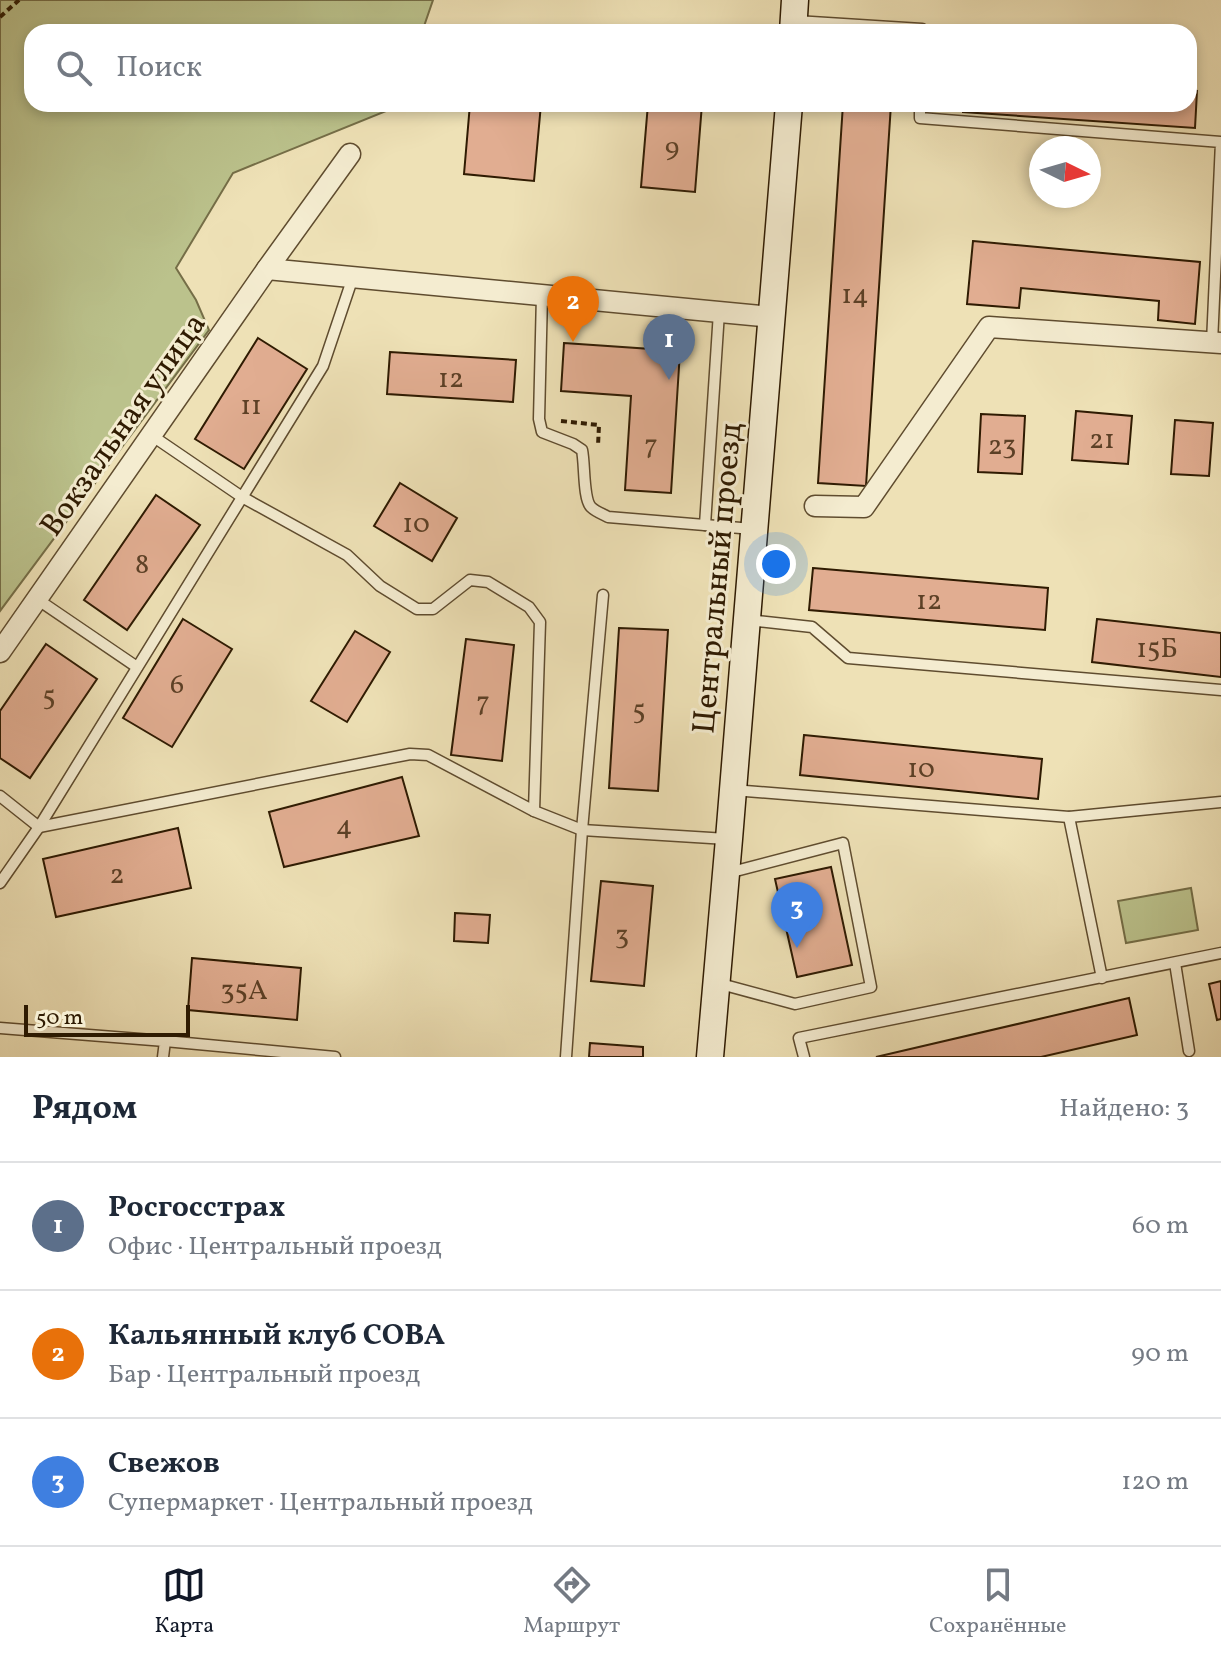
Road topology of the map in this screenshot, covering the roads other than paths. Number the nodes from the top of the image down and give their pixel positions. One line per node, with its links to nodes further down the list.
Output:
1 (794, 17): 2 (lane)
2 (869, 24)
3 (788, 112): 10 (main road, Центральный проезд)
4 (920, 112): 11 (lane)
5 (350, 154): 6 (street, Вокзальная улица)
6 (267, 269): 7 (street); 12 (street, Вокзальная улица)
7 (353, 277): 8 (street); 13 (lane)
8 (542, 295): 9 (street); 15 (lane)
9 (719, 311): 10 (street); 15 (lane)
10 (772, 317): 16 (main road, Центральный проезд)
11 (1217, 343): 14 (street)
12 (151, 435): 13 (lane); 18 (street, Вокзальная улица)
13 (242, 497): 21 (lane); 26 (lane)
14 (815, 506)
15 (705, 525): 16 (lane)
16 (753, 529): 19 (main road, Центральный проезд)
17 (603, 595): 29 (lane)
18 (37, 599): 20 (street, Вокзальная улица); 21 (lane)
19 (747, 620): 22 (lane); 23 (main road, Центральный проезд)
20 (0, 652)
21 (137, 667): 28 (lane)
22 (1221, 690)
23 (733, 790): 27 (lane); 30 (main road, Центральный проезд)
24 (0, 796): 28 (lane)
25 (1221, 802): 27 (lane)
26 (534, 811): 28 (lane); 29 (lane)
27 (1069, 817): 35 (lane)
28 (39, 827): 32 (lane)
29 (582, 830): 30 (lane); 42 (lane)
30 (729, 839): 31 (main road, Центральный проезд)
31 (726, 873): 36 (main road, Центральный проезд); 36 (lane)
32 (0, 883)
33 (1221, 953): 34 (lane)
34 (1175, 963): 35 (lane); 39 (lane)
35 (1102, 978): 44 (lane)
36 (716, 983): 43 (main road, Центральный проезд)
37 (0, 1028): 38 (lane)
38 (165, 1041): 40 (lane); 41 (lane)
39 (1189, 1051)
40 (163, 1057)
41 (335, 1057)
42 (566, 1057)
43 (710, 1057)
44 (804, 1057)

